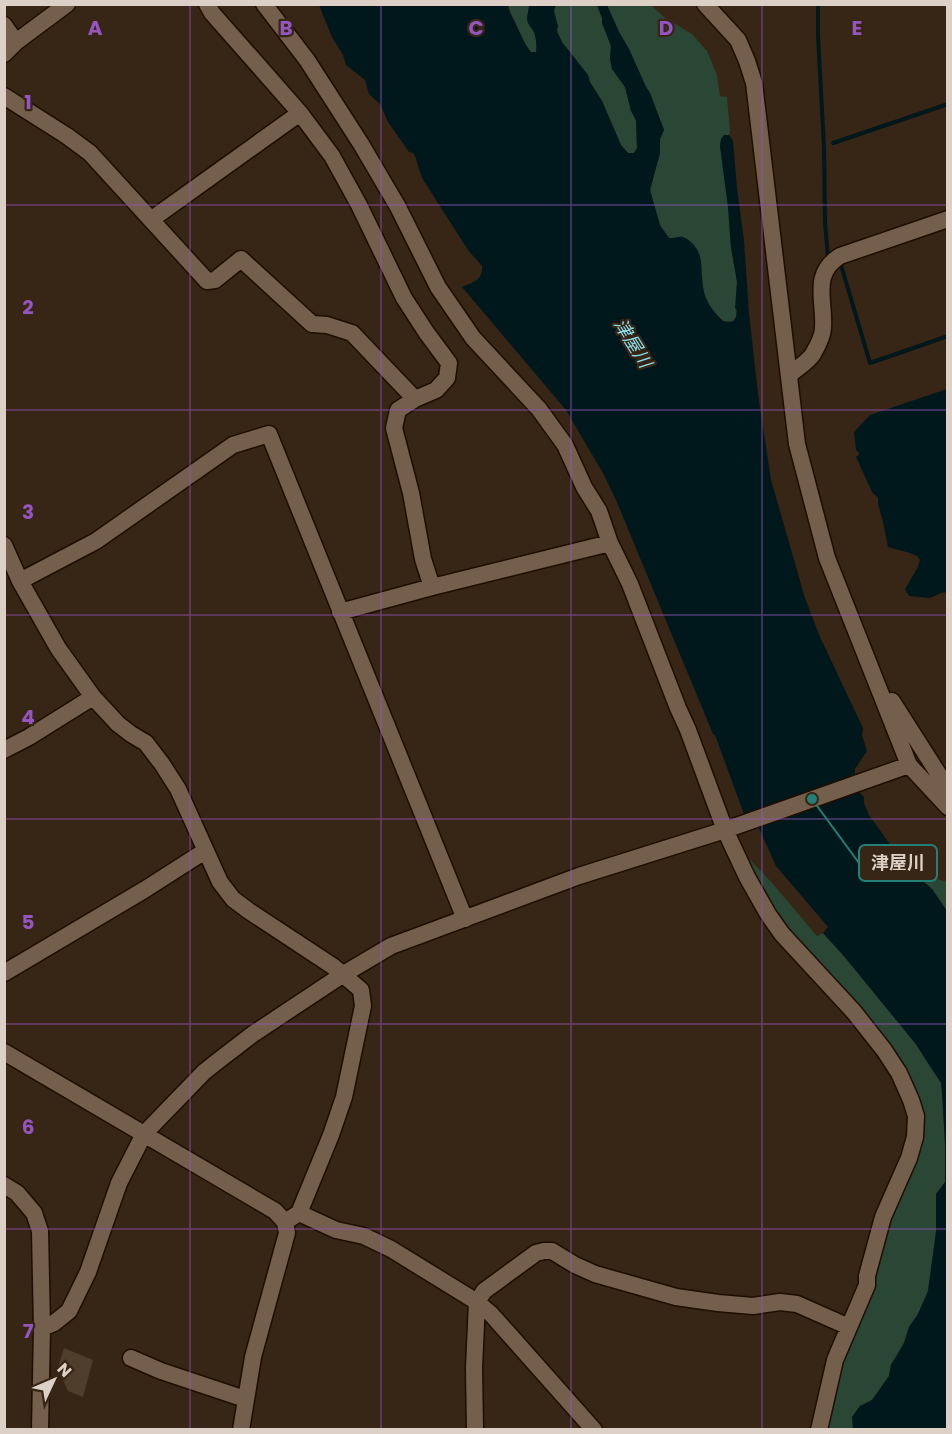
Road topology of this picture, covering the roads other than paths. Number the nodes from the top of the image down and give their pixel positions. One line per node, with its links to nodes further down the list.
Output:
1 (68, 4): 7 (street)
2 (207, 4): 9 (street)
3 (264, 4): 14 (street)
4 (697, 4): 5 (street)
5 (710, 9): 12 (street)
6 (4, 26): 7 (street)
7 (10, 48)
8 (4, 96): 10 (street)
9 (300, 113): 10 (street); 13 (street)
10 (152, 219): 13 (street)
11 (948, 219): 12 (street)
12 (789, 375): 19 (street)
13 (415, 399): 17 (street)
14 (610, 543): 17 (street); 25 (street)
15 (4, 545): 16 (street)
16 (20, 580): 18 (street); 20 (street)
17 (432, 587): 18 (street)
18 (340, 612): 27 (street)
19 (851, 619): 22 (street); 23 (street)
20 (93, 697): 21 (street); 26 (street)
21 (4, 750)
22 (903, 767): 24 (street); 25 (street)
23 (948, 789)
24 (948, 807)
25 (725, 830): 27 (street); 35 (street)
26 (205, 851): 28 (street); 29 (street)
27 (465, 920): 29 (street)
28 (4, 973)
29 (342, 975): 31 (street); 33 (street)
30 (4, 1052): 31 (street)
31 (144, 1134): 33 (street); 36 (street)
32 (4, 1185): 36 (street)
33 (292, 1217): 34 (street); 38 (street)
34 (477, 1302): 35 (street); 41 (street); 42 (street)
35 (849, 1327): 43 (street)
36 (42, 1328): 39 (street)
37 (132, 1358): 38 (street)
38 (246, 1399): 40 (street)
39 (40, 1430)
40 (241, 1430)
41 (476, 1430)
42 (594, 1430)
43 (819, 1430)

